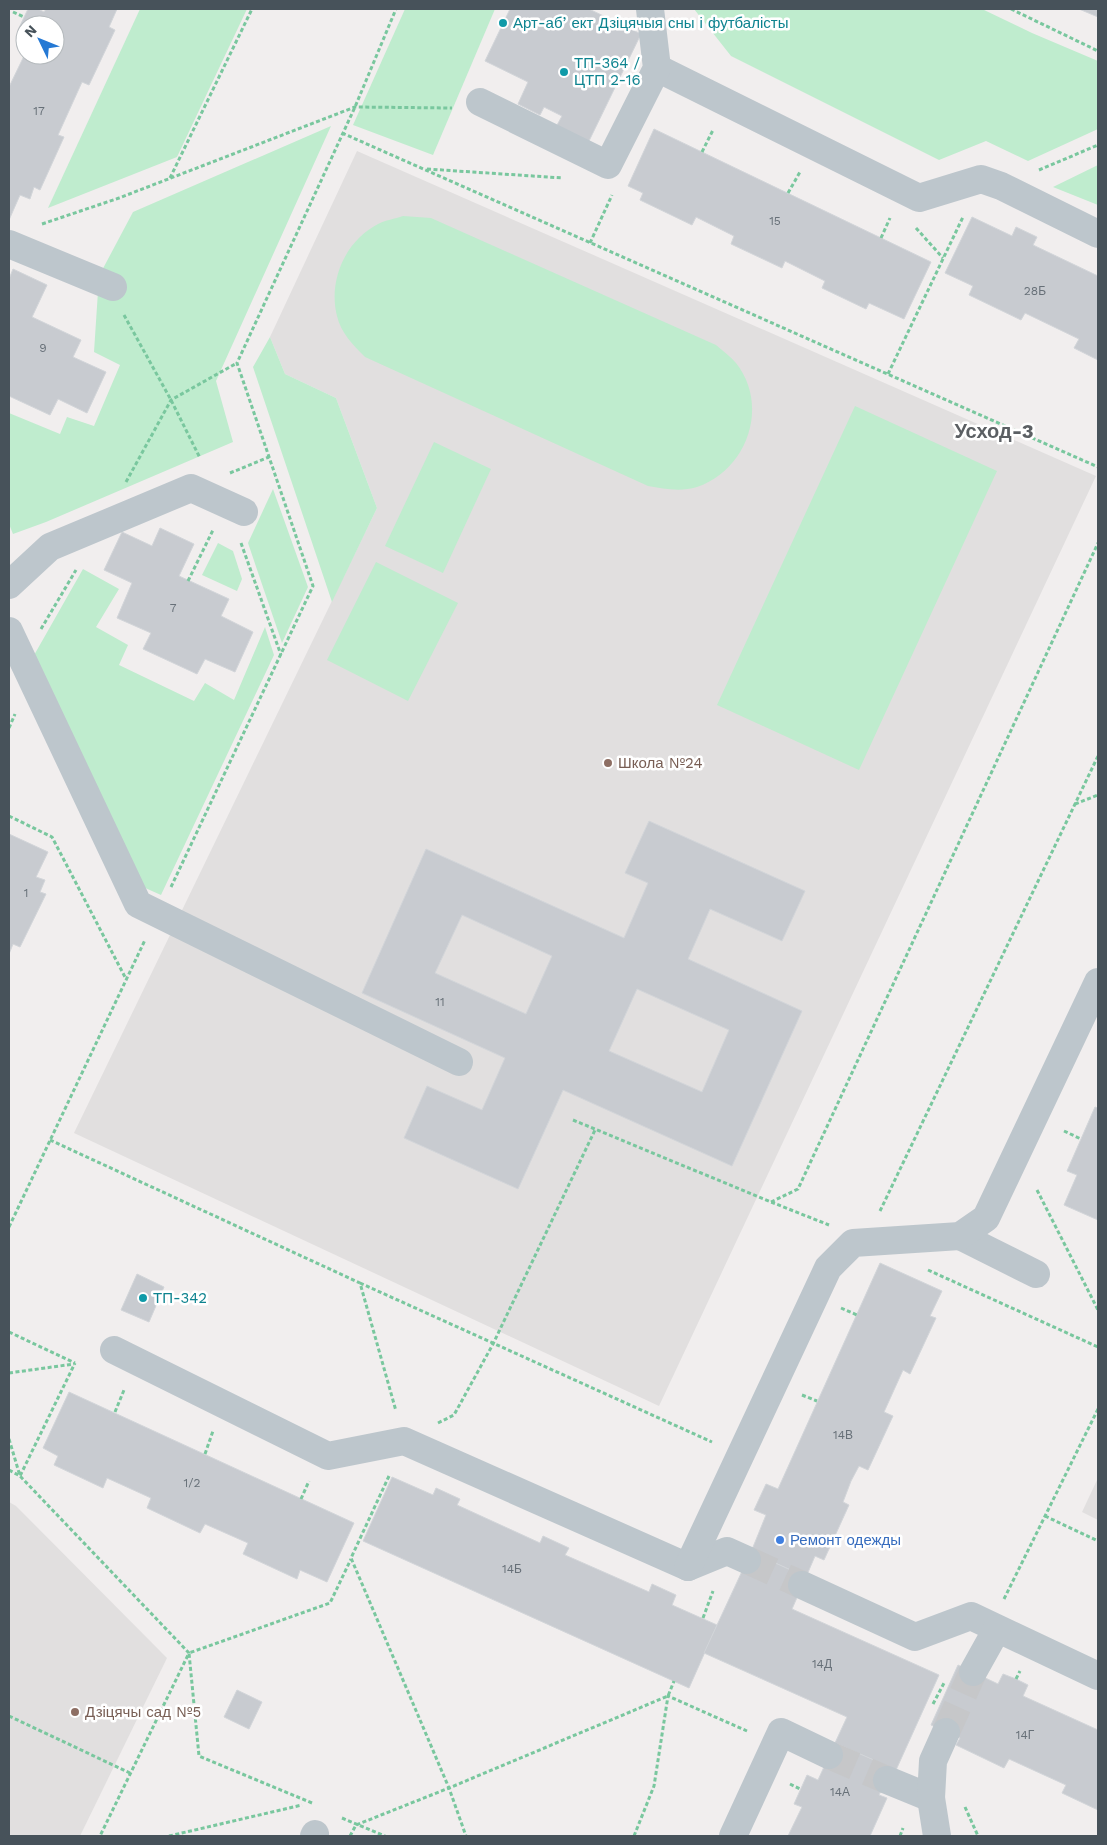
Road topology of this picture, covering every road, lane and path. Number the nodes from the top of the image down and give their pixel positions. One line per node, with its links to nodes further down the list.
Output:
1 (252, 9): 15 (path)
2 (396, 9): 10 (path)
3 (650, 9): 8 (lane)
4 (1011, 9): 7 (path)
5 (13, 12): 6 (path)
6 (20, 15)
7 (1098, 51)
8 (657, 68): 9 (lane); 21 (lane)
9 (480, 102)
10 (355, 106): 12 (path); 15 (path)
11 (713, 129): 13 (path)
12 (342, 133): 26 (path); 27 (path)
13 (702, 152)
14 (801, 170): 16 (path)
15 (170, 178): 19 (path)
16 (788, 194)
17 (892, 213): 22 (path)
18 (963, 216): 24 (path)
19 (40, 225)
20 (914, 226): 24 (path)
21 (1098, 234)
22 (881, 238)
23 (9, 244): 25 (lane)
24 (943, 258): 26 (path)
25 (116, 297): 28 (path)
26 (888, 374): 29 (path)
27 (269, 457): 30 (path); 40 (path)
28 (202, 463)
29 (1098, 467)
30 (227, 474)
31 (244, 512): 38 (lane)
32 (205, 526): 33 (path)
33 (213, 529): 34 (path); 37 (path)
34 (220, 533)
35 (234, 540): 40 (path)
36 (1098, 542): 55 (path)
37 (188, 581)
38 (9, 584)
39 (9, 631): 45 (lane)
40 (281, 655): 45 (path)
41 (1098, 756): 43 (path)
42 (1098, 795): 43 (path)
43 (1075, 804): 58 (path)
44 (9, 816): 46 (path)
45 (158, 914): 46 (path); 48 (lane)
46 (127, 979): 53 (path)
47 (1098, 982): 57 (lane)
48 (458, 1062)
49 (573, 1120): 50 (path)
50 (595, 1130): 55 (path); 66 (path)
51 (1064, 1130): 52 (path)
52 (1081, 1139)
53 (50, 1140): 56 (path); 61 (path)
54 (1036, 1190): 63 (path)
55 (771, 1202): 58 (path)
56 (9, 1226)
57 (960, 1236): 58 (lane); 60 (lane)
58 (866, 1241): 80 (lane)
59 (919, 1266): 67 (path)
60 (1036, 1274)
61 (360, 1283): 66 (path); 78 (path)
62 (837, 1306): 64 (path)
63 (1098, 1310)
64 (857, 1315)
65 (9, 1332): 69 (path)
66 (493, 1344): 78 (path); 80 (path)
67 (1098, 1348)
68 (114, 1350): 78 (lane)
69 (75, 1364): 70 (path); 83 (path)
70 (9, 1372)
71 (126, 1386): 75 (path)
72 (798, 1393): 73 (path)
73 (817, 1401)
74 (1098, 1409): 85 (path)
75 (115, 1412)
76 (215, 1428): 79 (path)
77 (9, 1439): 83 (path)
78 (404, 1441): 87 (path); 89 (lane)
79 (205, 1454)
80 (740, 1454): 89 (lane)
81 (9, 1470): 83 (path)
82 (313, 1473): 84 (path)
83 (20, 1476): 93 (path)
84 (301, 1499)
85 (1045, 1516): 86 (path); 91 (path)
86 (1098, 1541)
87 (351, 1558): 93 (path); 103 (path)
88 (747, 1560): 89 (lane)
89 (688, 1567)
90 (802, 1585): 92 (lane)
91 (1004, 1599)
92 (997, 1629): 94 (lane); 95 (lane)
93 (189, 1653): 101 (path); 105 (path)
94 (973, 1672)
95 (1098, 1676)
96 (674, 1681): 97 (path)
97 (668, 1696): 103 (path); 114 (path)
98 (9, 1716): 101 (path)
99 (946, 1732): 104 (lane)
100 (829, 1755): 115 (lane)
101 (130, 1773): 109 (path)
102 (887, 1780): 104 (lane)
103 (449, 1788): 108 (path); 113 (path)
104 (931, 1798): 116 (lane)
105 (312, 1803): 106 (path); 110 (path)
106 (320, 1807)
107 (338, 1816): 108 (path)
108 (356, 1825): 111 (path); 112 (path)
109 (100, 1836)
110 (169, 1836)
111 (350, 1836)
112 (385, 1836)
113 (466, 1836)
114 (634, 1836)
115 (733, 1836)
116 (937, 1836)

